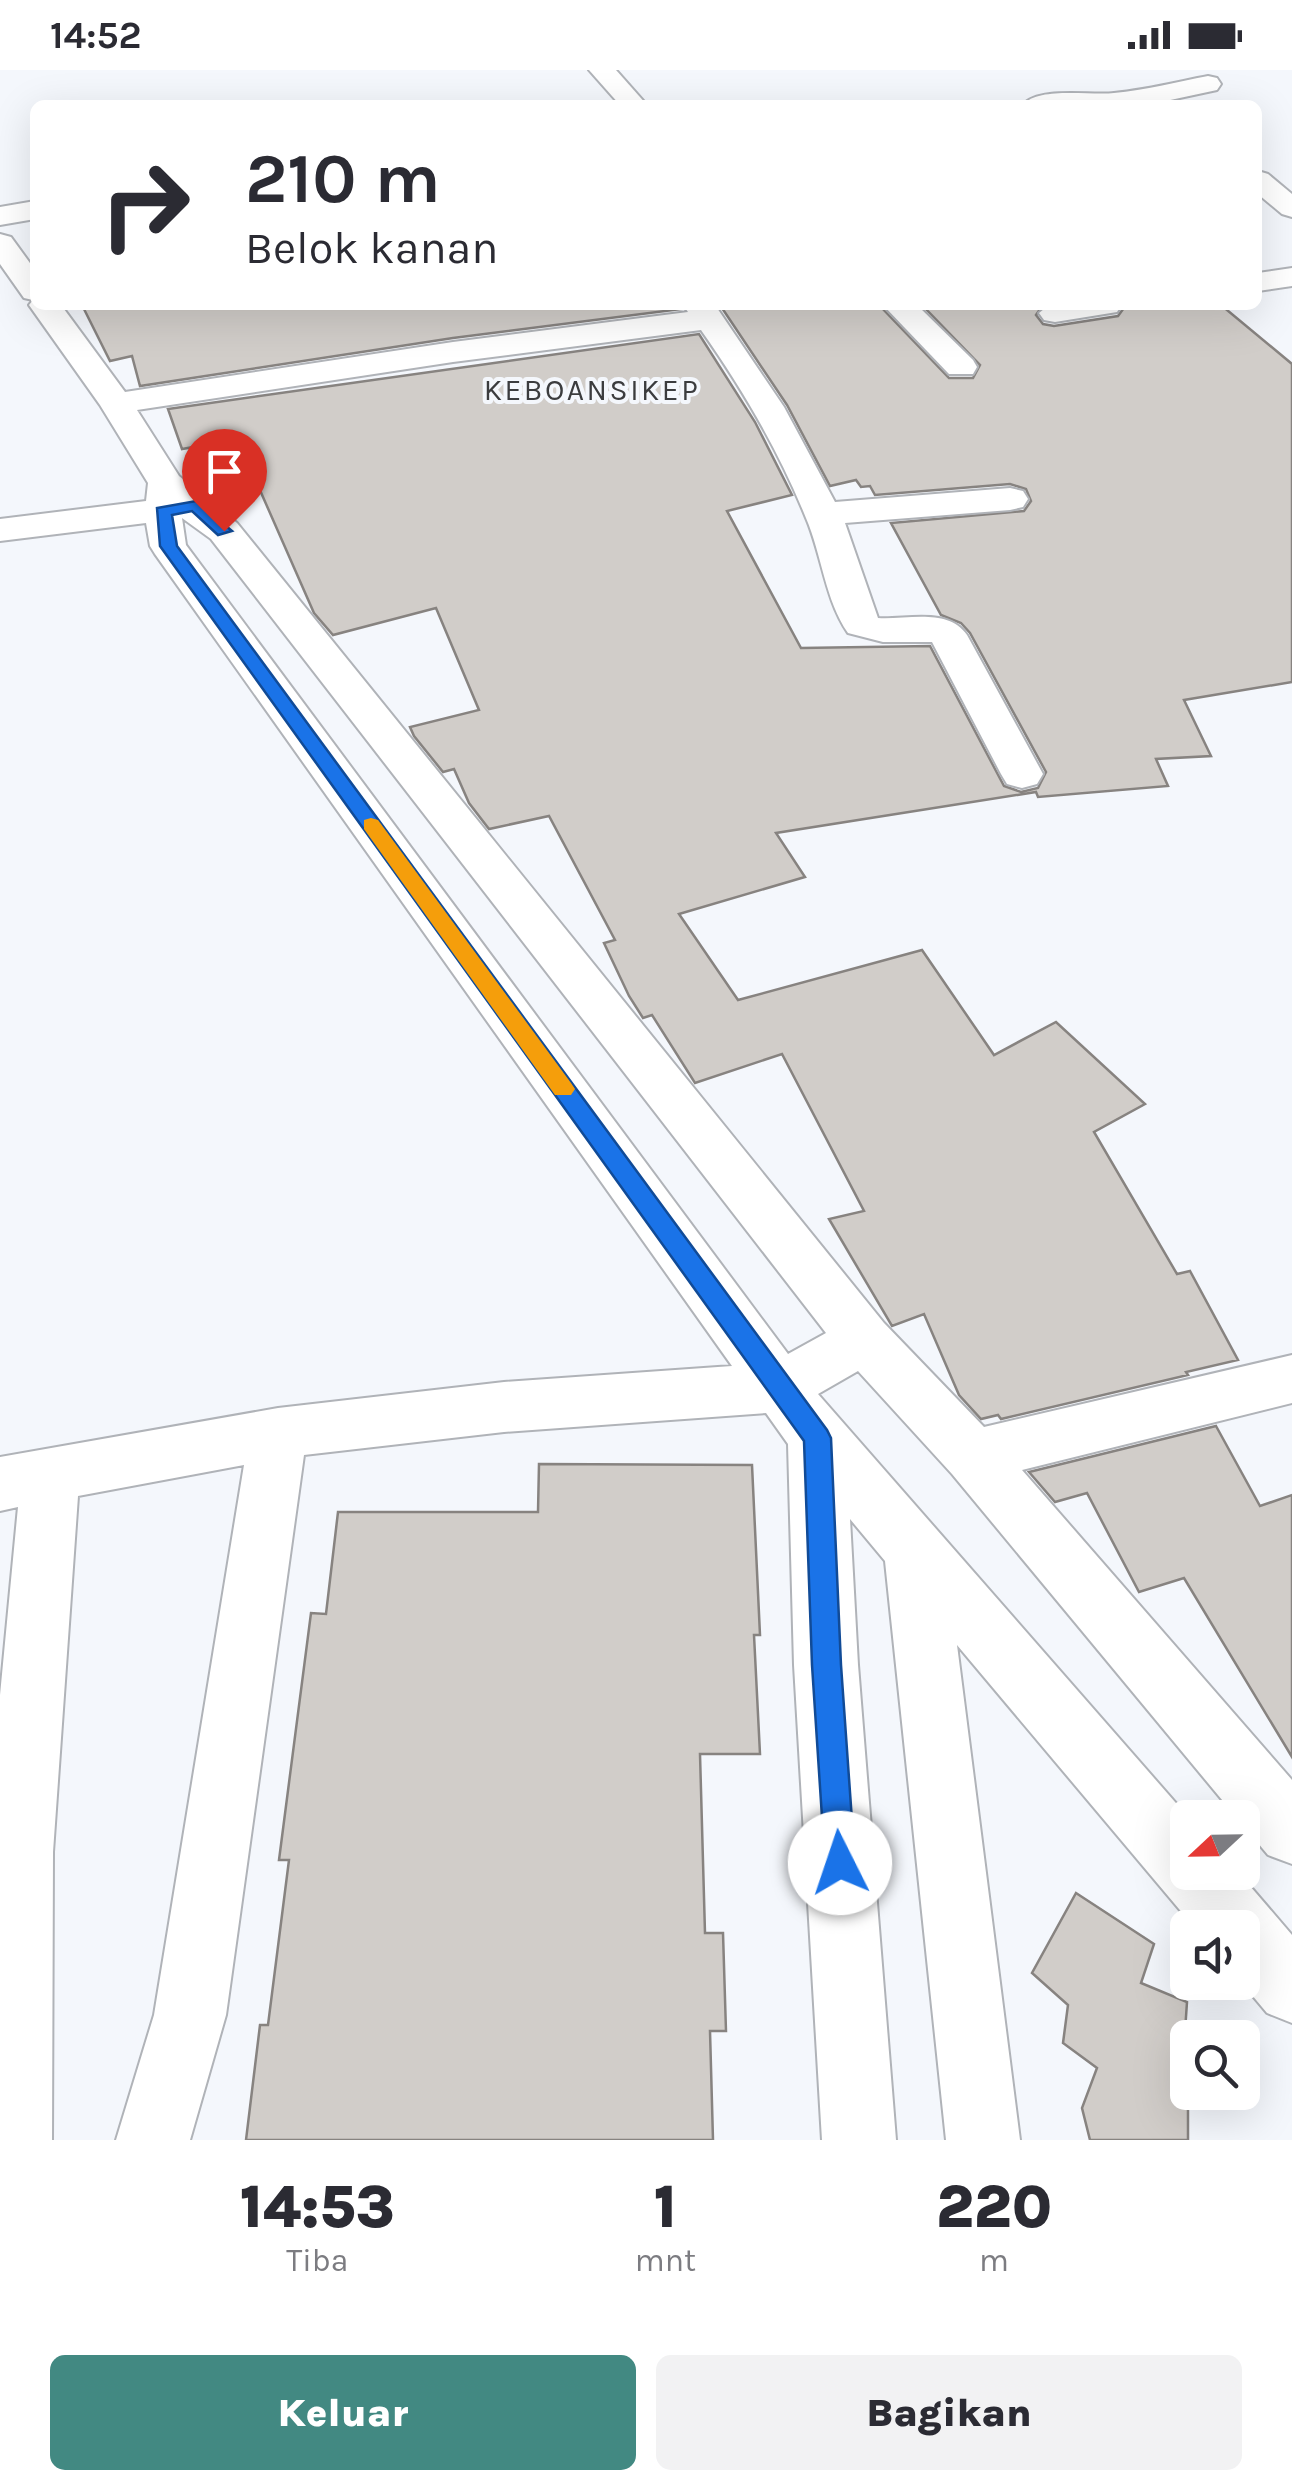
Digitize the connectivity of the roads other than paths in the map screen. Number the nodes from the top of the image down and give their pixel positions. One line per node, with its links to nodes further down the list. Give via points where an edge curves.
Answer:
1 (602, 70): 3 (street)
2 (1208, 84): 4 (street)
3 (629, 100)
4 (1140, 100)
5 (1272, 184): 6 (street)
6 (1292, 208)
7 (30, 211): 8 (street)
8 (0, 216)
9 (0, 243): 12 (street)
10 (1292, 277): 11 (street)
11 (1262, 281)
12 (30, 285)
13 (49, 310): 19 (street)
14 (904, 310): 18 (street)
15 (1074, 310): 17 (street)
16 (704, 312): 19 (street); 22 (street)
17 (1055, 313)
18 (961, 367)
19 (116, 403): 21 (street)
20 (1010, 499): 22 (street)
21 (175, 500): 23 (street); 25 (street, via 224,531); 27 (street, via 168,546)
22 (823, 514): 24 (street, via 862,625 948,635)
23 (0, 530)
24 (1022, 774)
25 (864, 1340): 27 (street); 30 (street)
26 (1292, 1380): 30 (street)
27 (780, 1387): 28 (street, via 504,1406); 29 (street)
28 (278, 1434): 31 (street); 40 (street, via 190,2015)
29 (818, 1438): 32 (street); 41 (street, via 826,1665)
30 (973, 1456): 33 (street)
31 (25, 1480): 39 (street)
32 (914, 1548): 34 (street); 42 (street)
33 (1292, 1831)
34 (1170, 1845)
35 (1207, 1890): 36 (street)
36 (1225, 1910)
37 (1260, 1951): 38 (street)
38 (1292, 1988)
39 (15, 2140)
40 (153, 2140)
41 (859, 2140)
42 (984, 2140)

